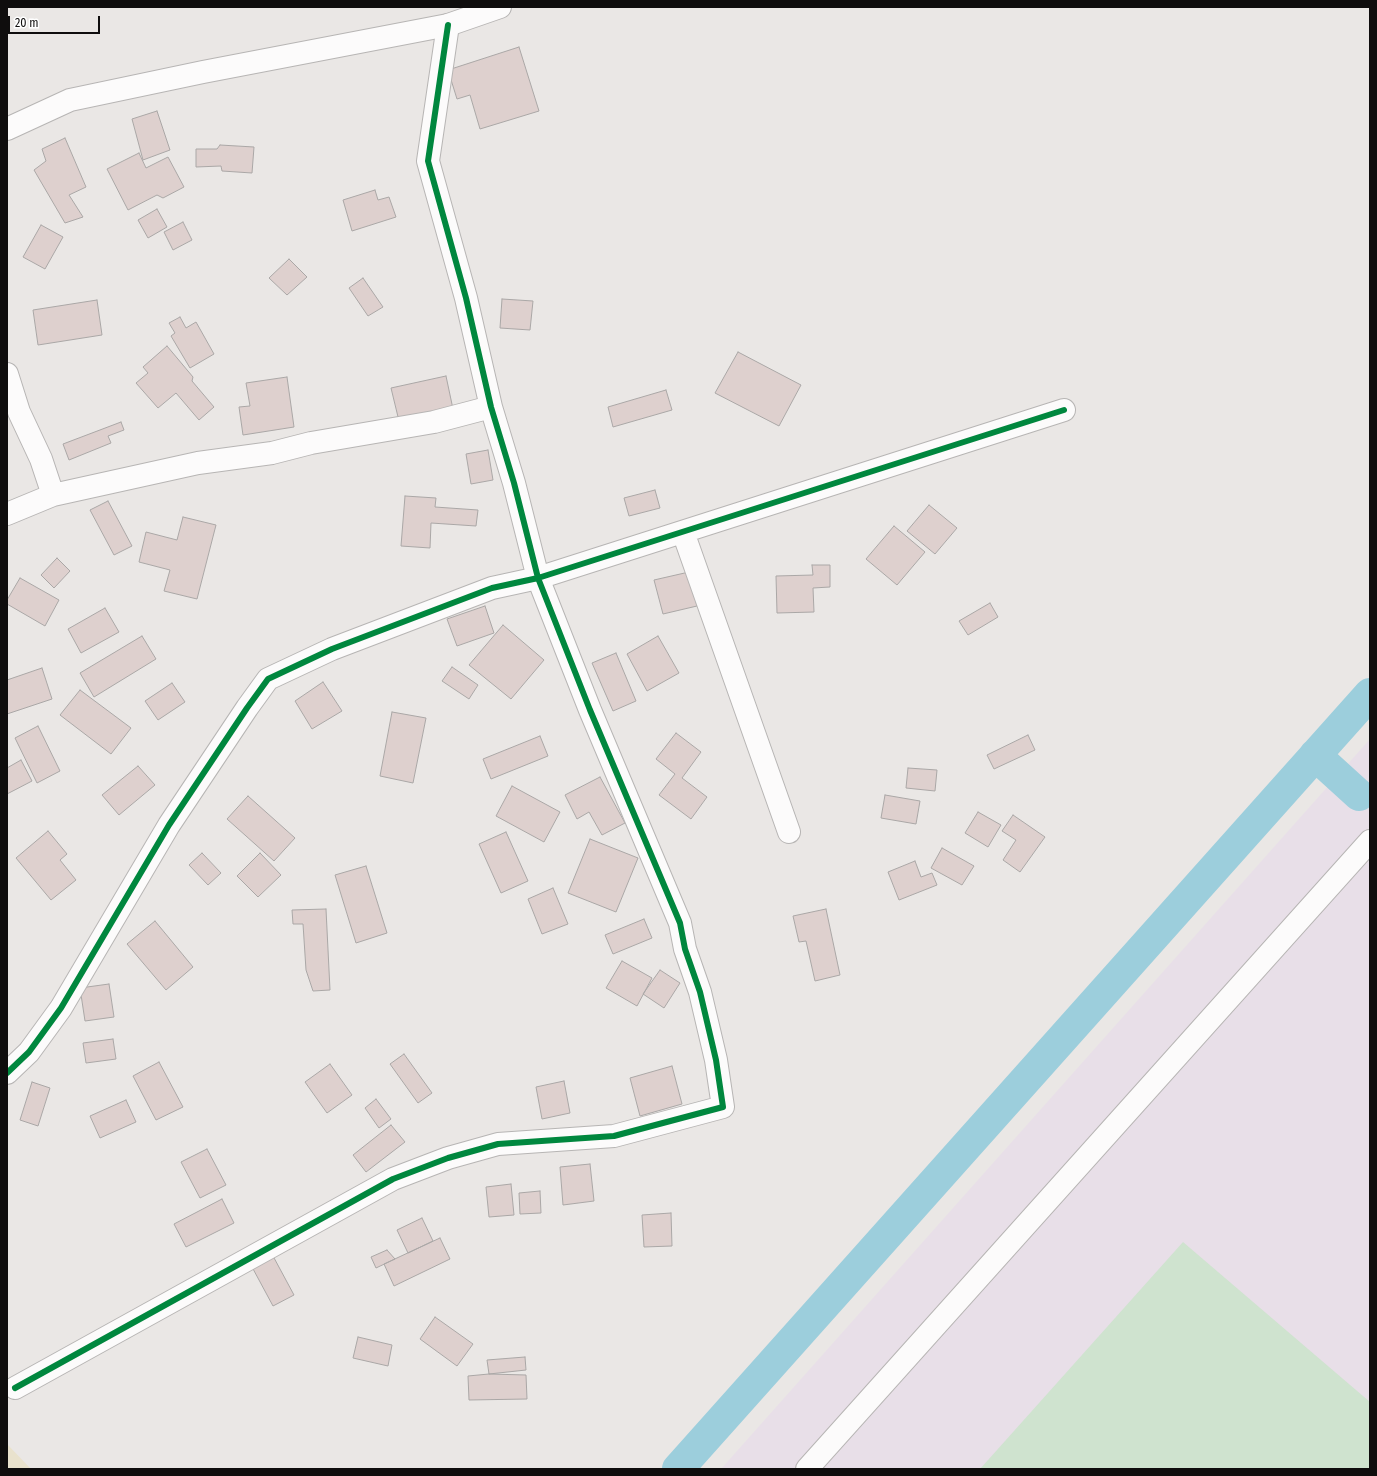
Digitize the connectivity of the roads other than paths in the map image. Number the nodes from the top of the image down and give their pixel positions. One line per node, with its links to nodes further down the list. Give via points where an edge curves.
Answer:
1 (500, 7): 2 (street)
2 (448, 25): 3 (street, via 70,100); 5 (street, via 428,160 466,298)
3 (7, 129)
4 (7, 374): 7 (street, via 19,412 41,459)
5 (491, 407): 7 (street, via 434,422 311,443 272,453 198,463); 10 (street, via 514,483)
6 (1064, 410): 9 (street)
7 (53, 495): 8 (street)
8 (7, 514)
9 (683, 532): 10 (street); 11 (street)
10 (538, 578): 13 (street, via 492,588 382,628 268,679 169,825 61,1008 28,1052); 14 (street, via 590,710 680,923 716,1060 723,1107 614,1136 498,1144 448,1158 393,1179)
11 (790, 832)
12 (1370, 841): 15 (street)
13 (7, 1073)
14 (15, 1388)
15 (807, 1469)

